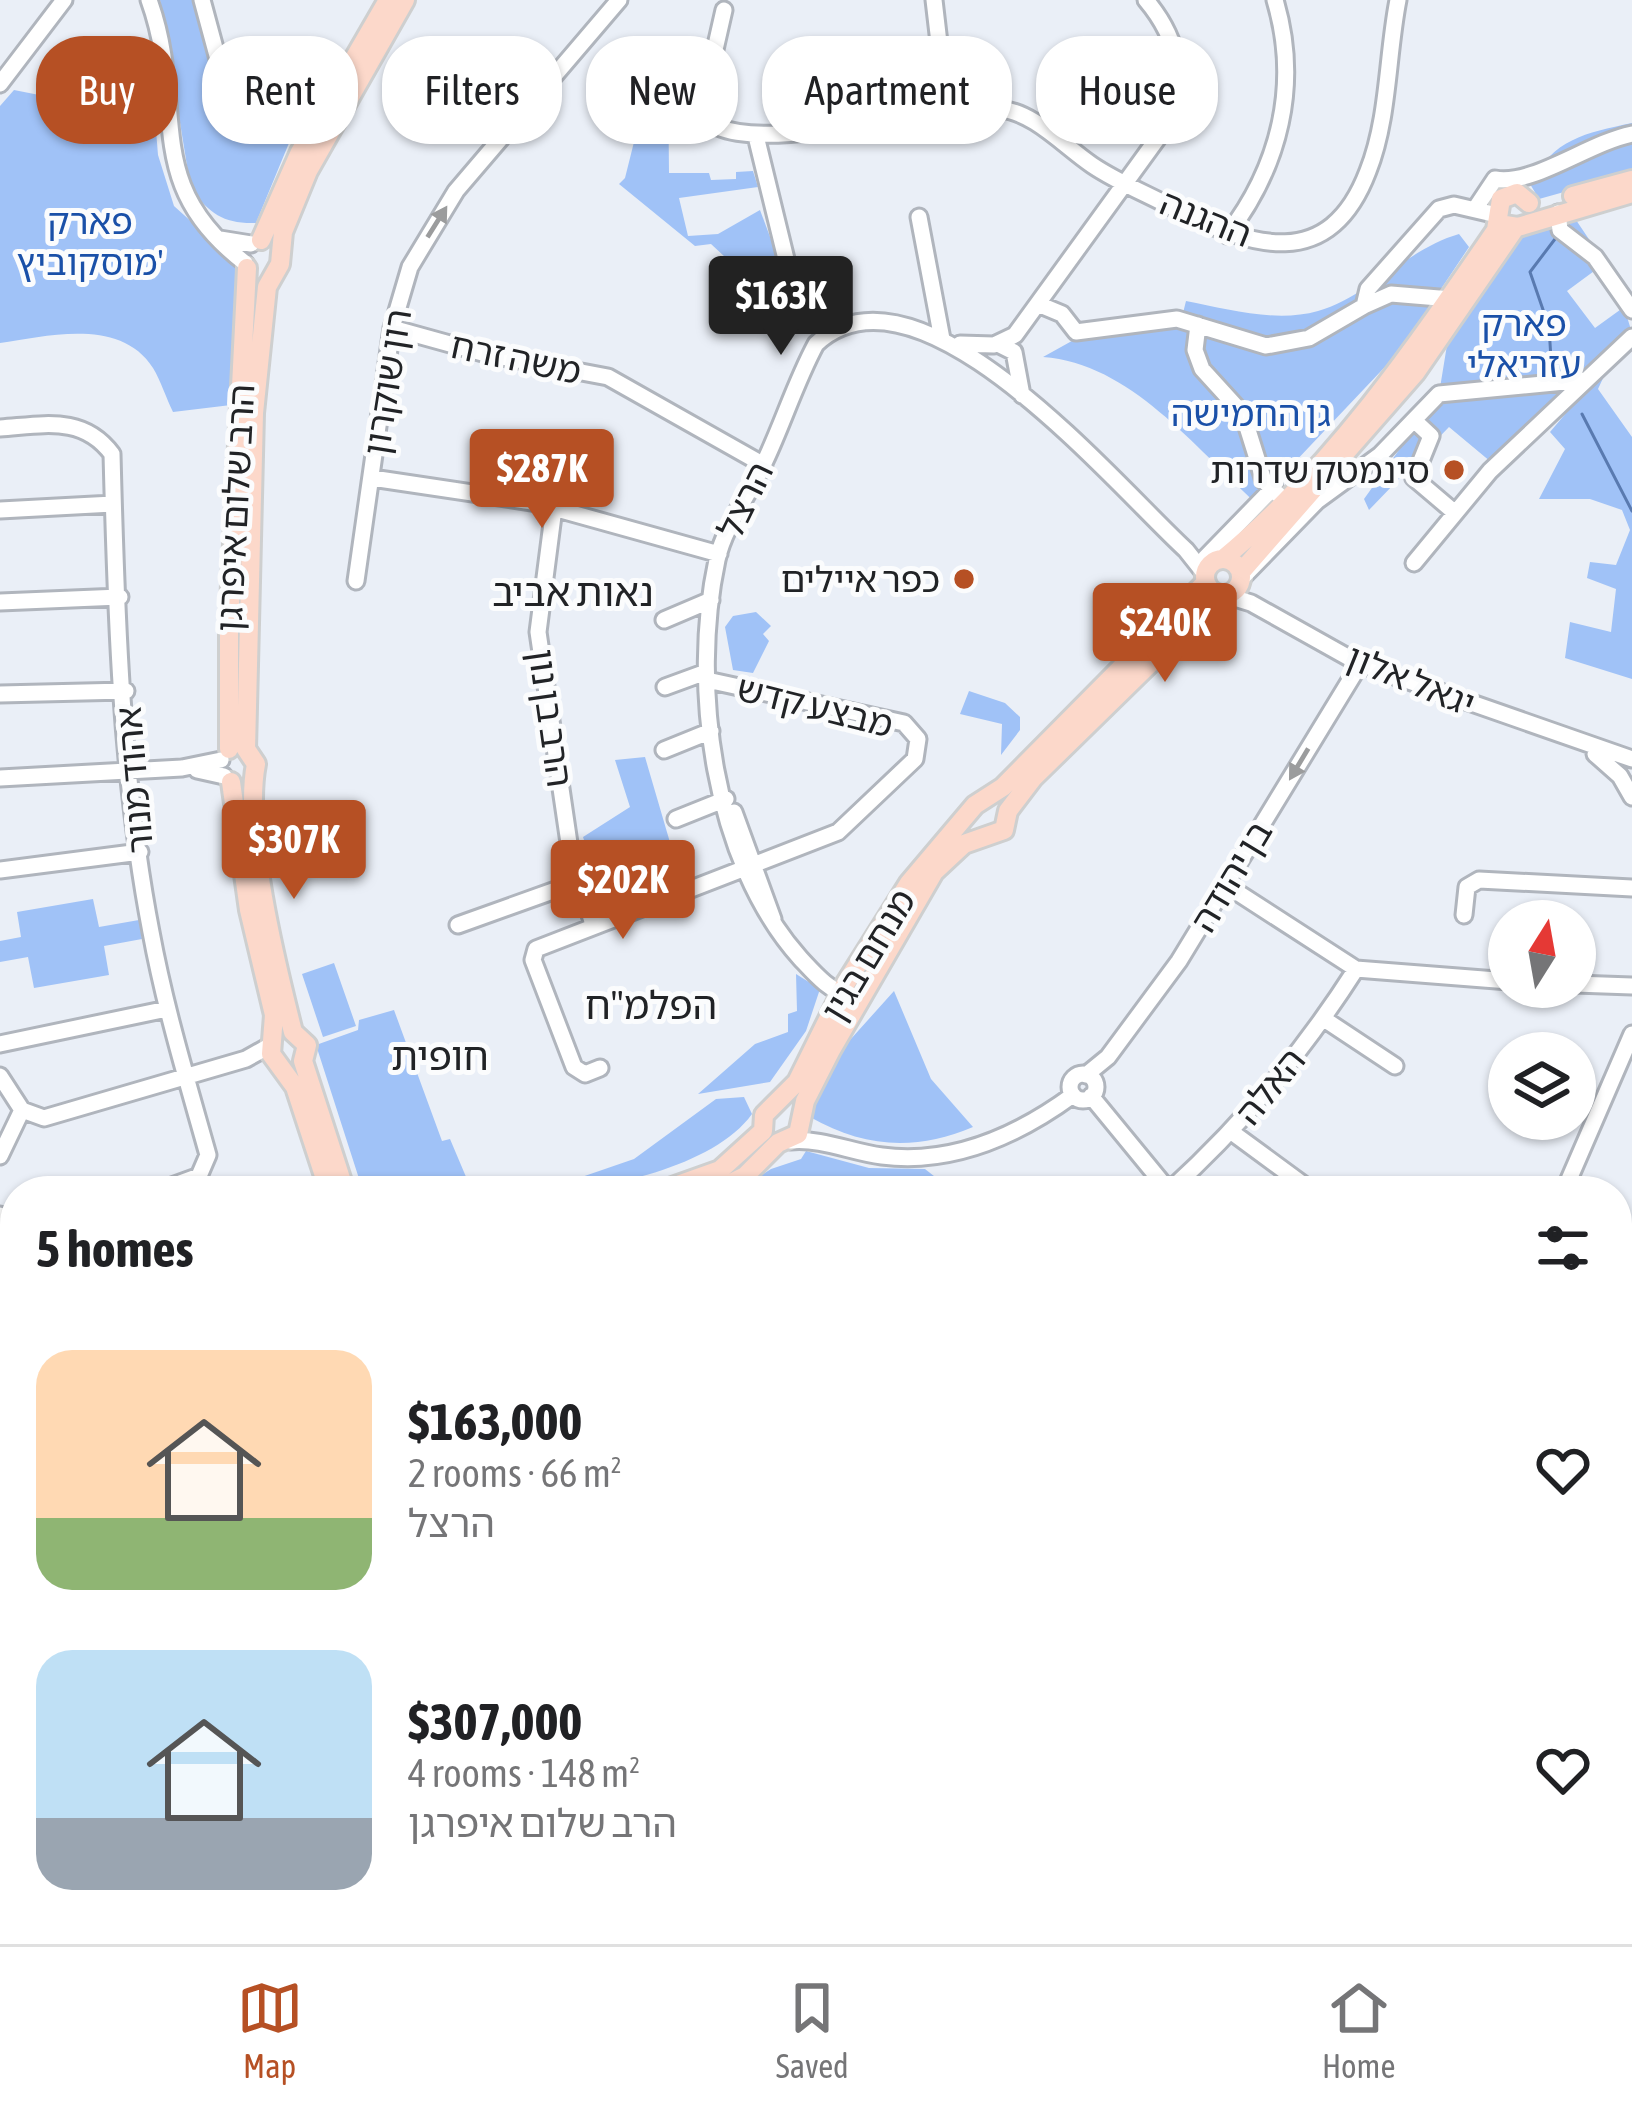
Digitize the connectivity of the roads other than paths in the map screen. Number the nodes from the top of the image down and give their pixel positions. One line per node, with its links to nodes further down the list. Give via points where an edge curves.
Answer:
1 (64, 0): 14 (street)
2 (149, 0): 27 (street, via 177,179 207,232)
3 (202, 0): 12 (street)
4 (388, 0): 27 (main road, הרב שלום איפרגן, via 300,152)
5 (405, 0): 27 (main road, הרב שלום איפרגן)
6 (619, 0): 34 (street, רון שוקרון, one-way to 6, via 410,267 456,191)
7 (934, 0): 13 (street)
8 (1146, 0): 20 (street, via 1167,27 1179,87 1165,128)
9 (1275, 0): 26 (street, via 1285,106 1266,175)
10 (1397, 7): 26 (street, ההגנה, via 1370,169 1348,214 1292,245)
11 (724, 10): 18 (street, ההגנה, via 706,89 718,128)
12 (212, 36)
13 (938, 36)
14 (0, 84)
15 (1012, 112): 20 (street, ההגנה)
16 (1632, 134): 22 (street, via 1599,140 1520,183 1495,179)
17 (762, 135): 18 (street, ההגנה)
18 (756, 136): 35 (street, via 786,259)
19 (1632, 180): 25 (main road)
20 (1124, 183): 26 (street, ההגנה); 29 (street)
21 (1632, 193): 23 (main road)
22 (1475, 209): 25 (street); 30 (street, via 1446,206 1432,214)
23 (1558, 212): 25 (main road); 31 (street, via 1559,230 1595,257)
24 (919, 217): 37 (street)
25 (1513, 217): 28 (main road); 54 (main road, via 1416,372)
26 (1227, 235)
27 (257, 253): 69 (main road, הרב שלום איפרגן, via 229,623); 69 (main road, הרב שלום איפרגן, via 280,264 270,275 254,413)
28 (1451, 299): 30 (street, via 1391,294); 47 (main road, via 1384,389)
29 (1038, 304): 32 (street); 33 (street, via 1062,314 1076,332 1167,319)
30 (1364, 306): 33 (street, via 1309,338 1266,346)
31 (1632, 310)
32 (1028, 320): 38 (street); 39 (street)
33 (1198, 325): 47 (street, via 1202,369 1243,414 1264,481)
34 (392, 328): 45 (street, משה זרח, via 608,377); 46 (street, רון שוקרון)
35 (829, 332): 37 (street, via 862,318); 45 (street, הרצל, via 807,361)
36 (1632, 338): 41 (street)
37 (942, 339): 38 (street); 40 (street)
38 (996, 345): 39 (street, via 1011,348); 40 (street, via 987,352)
39 (1016, 362): 40 (street, via 1009,373); 42 (street)
40 (991, 370): 42 (street)
41 (1585, 380): 43 (street, via 1439,394); 51 (street)
42 (1023, 397): 54 (street)
43 (1415, 422): 51 (street, via 1431,436 1414,478); 54 (street)
44 (0, 428): 48 (street, אהוד מנור, via 82,426 98,436 112,454)
45 (764, 464): 52 (street, הרצל)
46 (372, 478): 49 (street); 55 (street, רון שוקרון)
47 (1279, 494): 54 (main road)
48 (113, 504): 50 (street); 56 (street, אהוד מנור)
49 (554, 508): 52 (street); 82 (street, הרב בן נון, via 538,632)
50 (0, 510)
51 (1454, 512): 53 (street)
52 (719, 554): 57 (street, הרצל)
53 (1414, 563)
54 (1222, 576): 60 (street, יגאל אלון, via 1251,603); 73 (main road); 75 (main road)
55 (356, 580)
56 (120, 597): 58 (street); 63 (street, אהוד מנור)
57 (711, 600): 59 (street); 61 (street, הרצל)
58 (0, 602)
59 (664, 620)
60 (1360, 664): 66 (street, יגאל אלון); 83 (street, בן יהודה, one-way to 83)
61 (706, 676): 62 (street); 65 (street, הרצל); 81 (street, מבצע קדש, via 904,723 918,739 915,759 838,832)
62 (665, 687)
63 (126, 691): 64 (street); 70 (street, אהוד מנור)
64 (0, 694)
65 (711, 731): 67 (street); 74 (street, הרצל)
66 (1577, 742): 68 (street, יגאל אלון); 72 (street, יגאל אלון)
67 (664, 750)
68 (1632, 759): 72 (street)
69 (233, 766): 70 (street); 97 (main road, הרב שלום איפרגן, via 249,910)
70 (129, 770): 71 (street); 79 (street, אהוד מנור)
71 (0, 778)
72 (1627, 786)
73 (987, 798): 75 (main road); 76 (main road)
74 (726, 799): 77 (street); 81 (street, הרצל)
75 (1008, 811): 78 (main road, via 1004,830)
76 (970, 816): 78 (main road); 92 (main road, מנחם בגין, via 910,883)
77 (676, 819)
78 (986, 836): 92 (main road, מנחם בגין, via 934,872)
79 (140, 852): 80 (street); 93 (street, אהוד מנור)
80 (0, 869)
81 (748, 869): 87 (street); 92 (street, הרצל, via 775,931 807,966)
82 (578, 882): 86 (street); 87 (street, הרב בן נון)
83 (1226, 885): 88 (street); 100 (street, בן יהודה, via 1108,1057)
84 (1632, 889): 85 (street, via 1479,880 1467,887)
85 (1464, 915)
86 (458, 925)
87 (593, 925): 99 (street, via 532,954 574,1067 585,1074)
88 (1356, 969): 89 (street); 94 (street, האלה)
89 (1488, 980)
90 (1596, 985): 91 (street)
91 (1632, 986)
92 (849, 992): 105 (main road, מנחם בגין); 107 (main road, מנחם בגין)
93 (167, 1009): 96 (street); 102 (street, אהוד מנור)
94 (1324, 1019): 98 (street); 108 (street, האלה)
95 (1632, 1034): 120 (street)
96 (0, 1044)
97 (284, 1051): 102 (street); 113 (main road, הרב שלום איפרגן); 114 (main road, הרב שלום איפרגן)
98 (1395, 1066)
99 (600, 1068)
100 (1086, 1075): 103 (street, בן יהודה, via 1072,1080); 104 (street, via 1095,1084)
101 (0, 1076): 106 (street)
102 (182, 1077): 106 (street, via 64,1115); 112 (street, אהוד מנור, via 208,1155 206,1168)
103 (1073, 1095): 104 (street); 110 (street, via 1009,1134 959,1152 912,1159)
104 (1091, 1096): 117 (street)
105 (780, 1104): 107 (main road); 109 (main road, מנחם בגין, via 764,1115)
106 (22, 1110): 111 (street)
107 (801, 1119): 109 (main road, מנחם בגין); 110 (street)
108 (1233, 1133): 118 (street, האלה); 119 (street)
109 (777, 1138): 110 (street); 115 (main road); 116 (main road)
110 (836, 1144)
111 (0, 1156)
112 (189, 1176)
113 (324, 1176)
114 (339, 1176)
115 (702, 1176)
116 (745, 1176)
117 (1157, 1176)
118 (1186, 1176)
119 (1292, 1176)
120 (1570, 1176)

